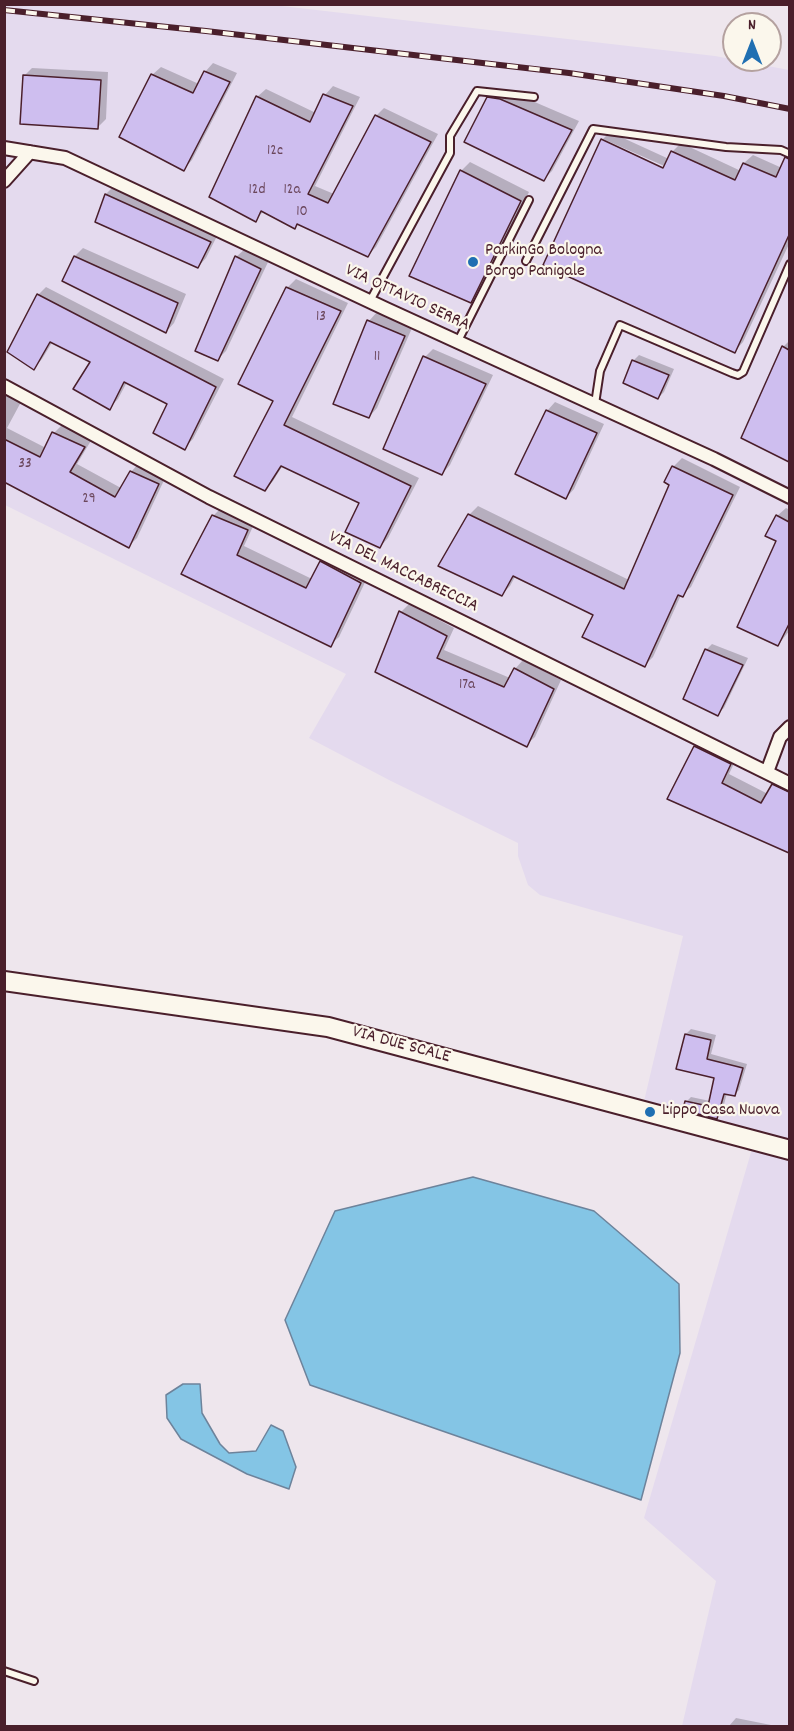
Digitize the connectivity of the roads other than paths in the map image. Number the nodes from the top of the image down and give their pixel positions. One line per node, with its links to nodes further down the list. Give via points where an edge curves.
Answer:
1 (534, 97): 9 (lane, via 477,92 450,136 450,153)
2 (4, 147): 3 (street, VIA OTTAVIO SERRA)
3 (30, 152): 5 (street); 9 (street, VIA OTTAVIO SERRA, via 65,158)
4 (789, 154): 7 (lane, via 593,129)
5 (4, 181)
6 (530, 200): 10 (lane)
7 (526, 261)
8 (789, 264): 12 (lane, via 743,372 732,374 620,325 600,371)
9 (370, 302): 10 (street, VIA OTTAVIO SERRA)
10 (457, 342): 12 (street, VIA OTTAVIO SERRA)
11 (4, 386): 15 (street, VIA DEL MACCABRECCIA, via 209,497)
12 (595, 405): 13 (street, VIA OTTAVIO SERRA)
13 (789, 498)
14 (789, 727): 15 (street, via 780,737)
15 (767, 772): 16 (street, VIA DEL MACCABRECCIA)
16 (789, 784)
17 (4, 981): 18 (street, VIA DUE SCALE, via 328,1027)
18 (789, 1150)
19 (4, 1671): 20 (lane)
20 (34, 1681)

